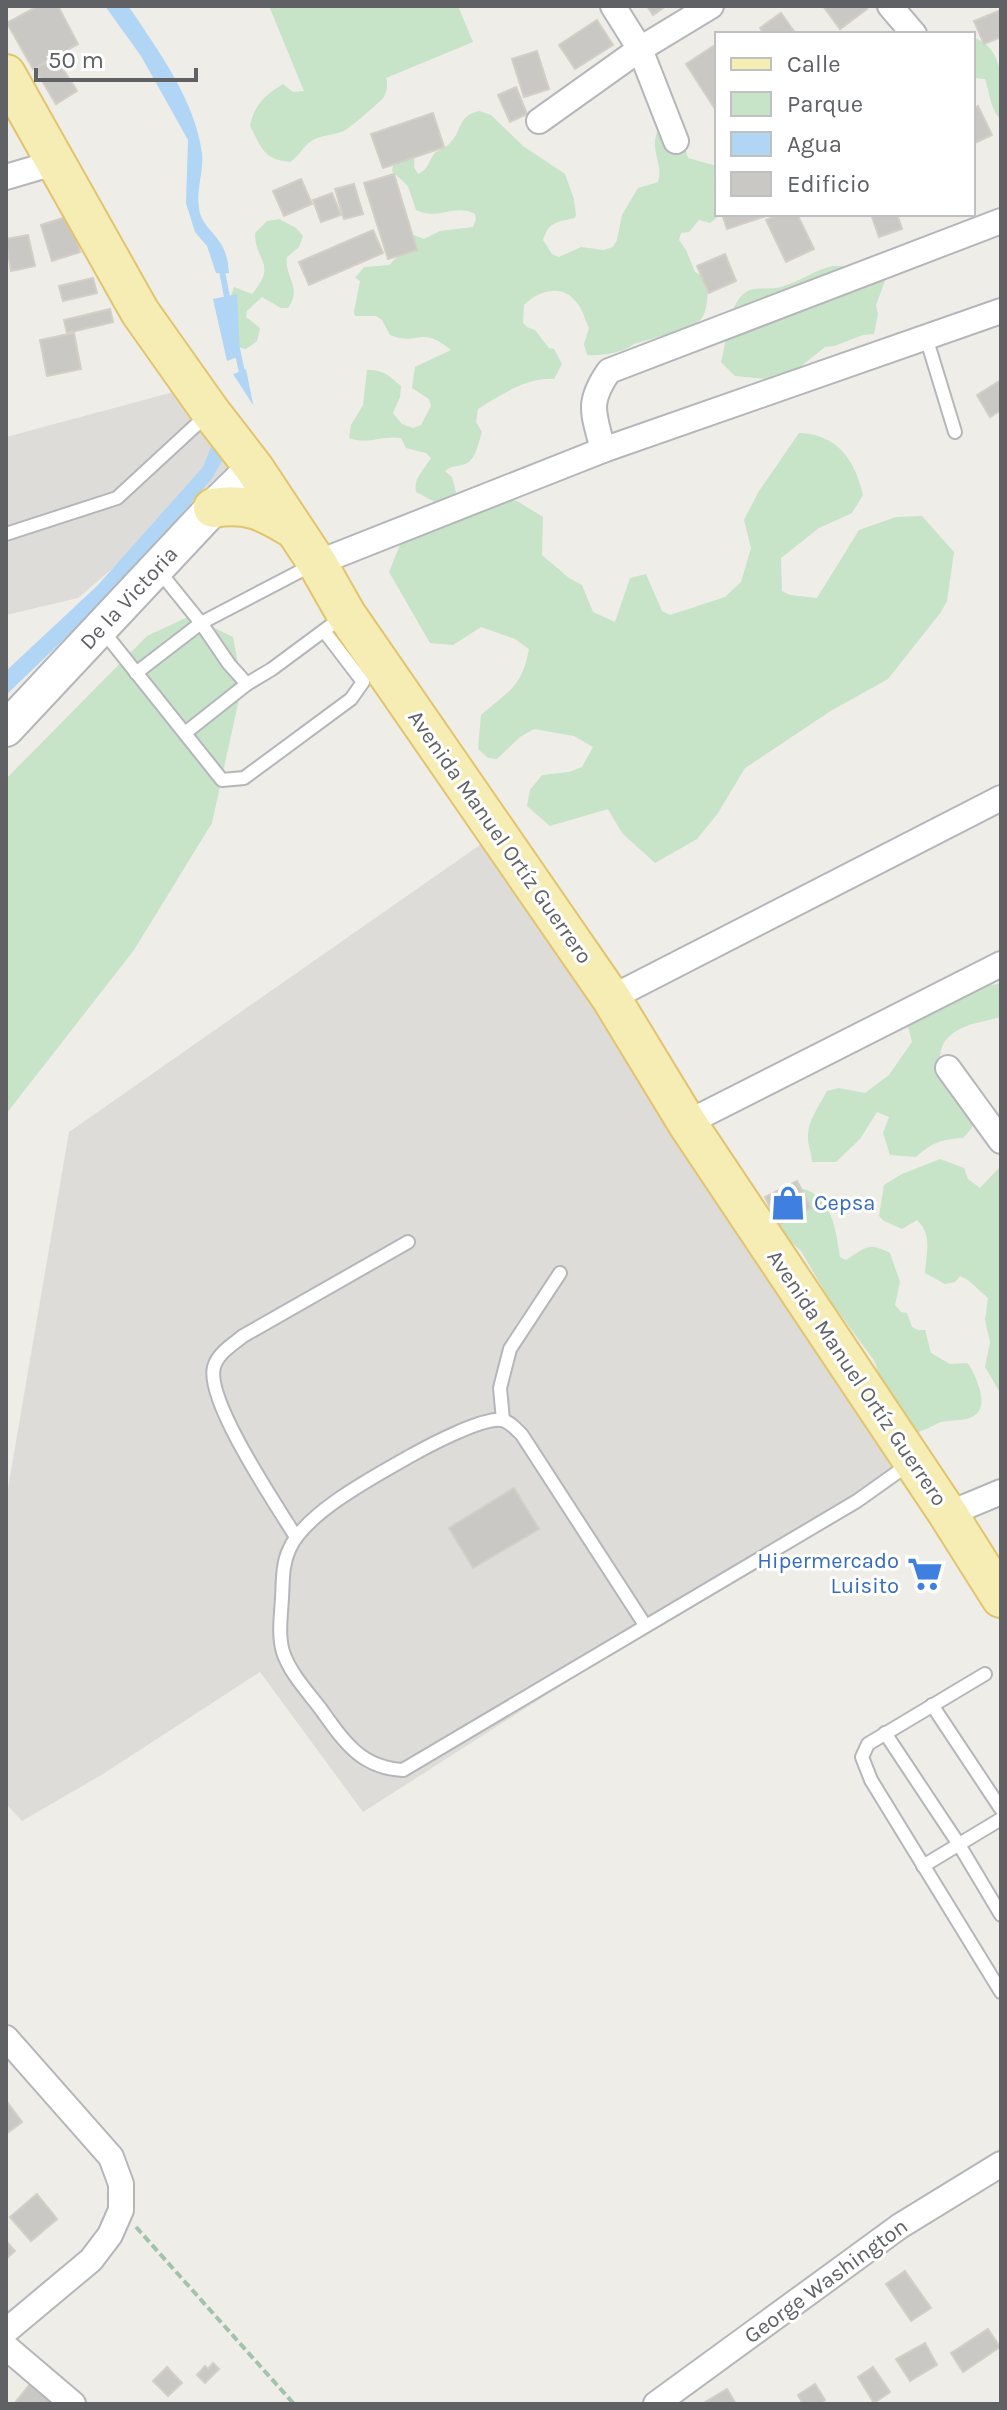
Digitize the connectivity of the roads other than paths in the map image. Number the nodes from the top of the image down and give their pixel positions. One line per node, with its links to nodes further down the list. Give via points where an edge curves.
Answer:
1 (613, 6): 5 (street)
2 (711, 6): 5 (street)
3 (890, 6): 4 (street)
4 (912, 32)
5 (640, 49): 7 (street); 8 (street)
6 (6, 74): 9 (main road, Avenida Manuel Ortíz Guerrero)
7 (539, 121)
8 (676, 141)
9 (57, 162): 10 (street); 14 (main road, Avenida Manuel Ortíz Guerrero, via 140,312)
10 (6, 177)
11 (1001, 221): 16 (street, via 609,371 592,403)
12 (1001, 311): 13 (street)
13 (926, 337): 15 (lane); 16 (street)
14 (210, 411): 17 (main road, Avenida Manuel Ortíz Guerrero); 20 (lane, via 117,498)
15 (955, 432)
16 (603, 450): 21 (street)
17 (254, 468): 18 (main road, De la Victoria); 19 (main road, Avenida Manuel Ortíz Guerrero)
18 (213, 508): 19 (main road, via 233,504 254,509); 22 (main road, De la Victoria)
19 (292, 528): 21 (main road, Avenida Manuel Ortíz Guerrero)
20 (6, 534)
21 (317, 563): 23 (main road, Avenida Manuel Ortíz Guerrero); 24 (lane)
22 (157, 568): 24 (lane); 25 (main road, De la Victoria)
23 (335, 622): 27 (lane); 29 (lane, via 363,682 351,699 292,743 244,778 222,780); 32 (main road, Avenida Manuel Ortíz Guerrero)
24 (201, 623): 26 (lane); 27 (lane)
25 (101, 628): 26 (lane); 28 (main road, De la Victoria)
26 (136, 673): 29 (lane)
27 (247, 684): 29 (lane)
28 (6, 729)
29 (185, 733)
30 (1001, 798): 32 (street)
31 (1001, 964): 34 (street)
32 (611, 998): 34 (main road, Avenida Manuel Ortíz Guerrero)
33 (948, 1068): 35 (street)
34 (687, 1123): 39 (main road, Avenida Manuel Ortíz Guerrero)
35 (1001, 1141)
36 (408, 1242): 42 (lane, via 243,1336 214,1367 213,1380 238,1442)
37 (560, 1273): 38 (lane, via 510,1349 500,1388)
38 (503, 1420): 42 (lane, via 434,1443 336,1502); 44 (lane, via 522,1435)
39 (911, 1462): 41 (main road, Avenida Manuel Ortíz Guerrero); 44 (lane, via 857,1501)
40 (1001, 1492): 41 (street)
41 (948, 1514): 43 (main road, Avenida Manuel Ortíz Guerrero)
42 (296, 1537): 44 (lane, via 284,1566 283,1652 341,1737 361,1758 391,1770 403,1770)
43 (1001, 1598)
44 (645, 1625)
45 (985, 1674): 46 (lane)
46 (932, 1705): 47 (lane); 48 (lane)
47 (885, 1733): 50 (lane); 51 (lane, via 868,1744 862,1757)
48 (1001, 1809)
49 (1001, 1819): 50 (lane)
50 (958, 1843): 51 (lane); 52 (lane)
51 (923, 1866): 53 (lane)
52 (1001, 1915)
53 (996, 1969): 54 (lane)
54 (1001, 1992)
55 (6, 2038): 57 (street, via 111,2157 121,2184 121,2210 91,2260)
56 (1001, 2164): 60 (street, George Washington, via 900,2226)
57 (6, 2331)
58 (6, 2347): 59 (street)
59 (73, 2404)
60 (656, 2404)

